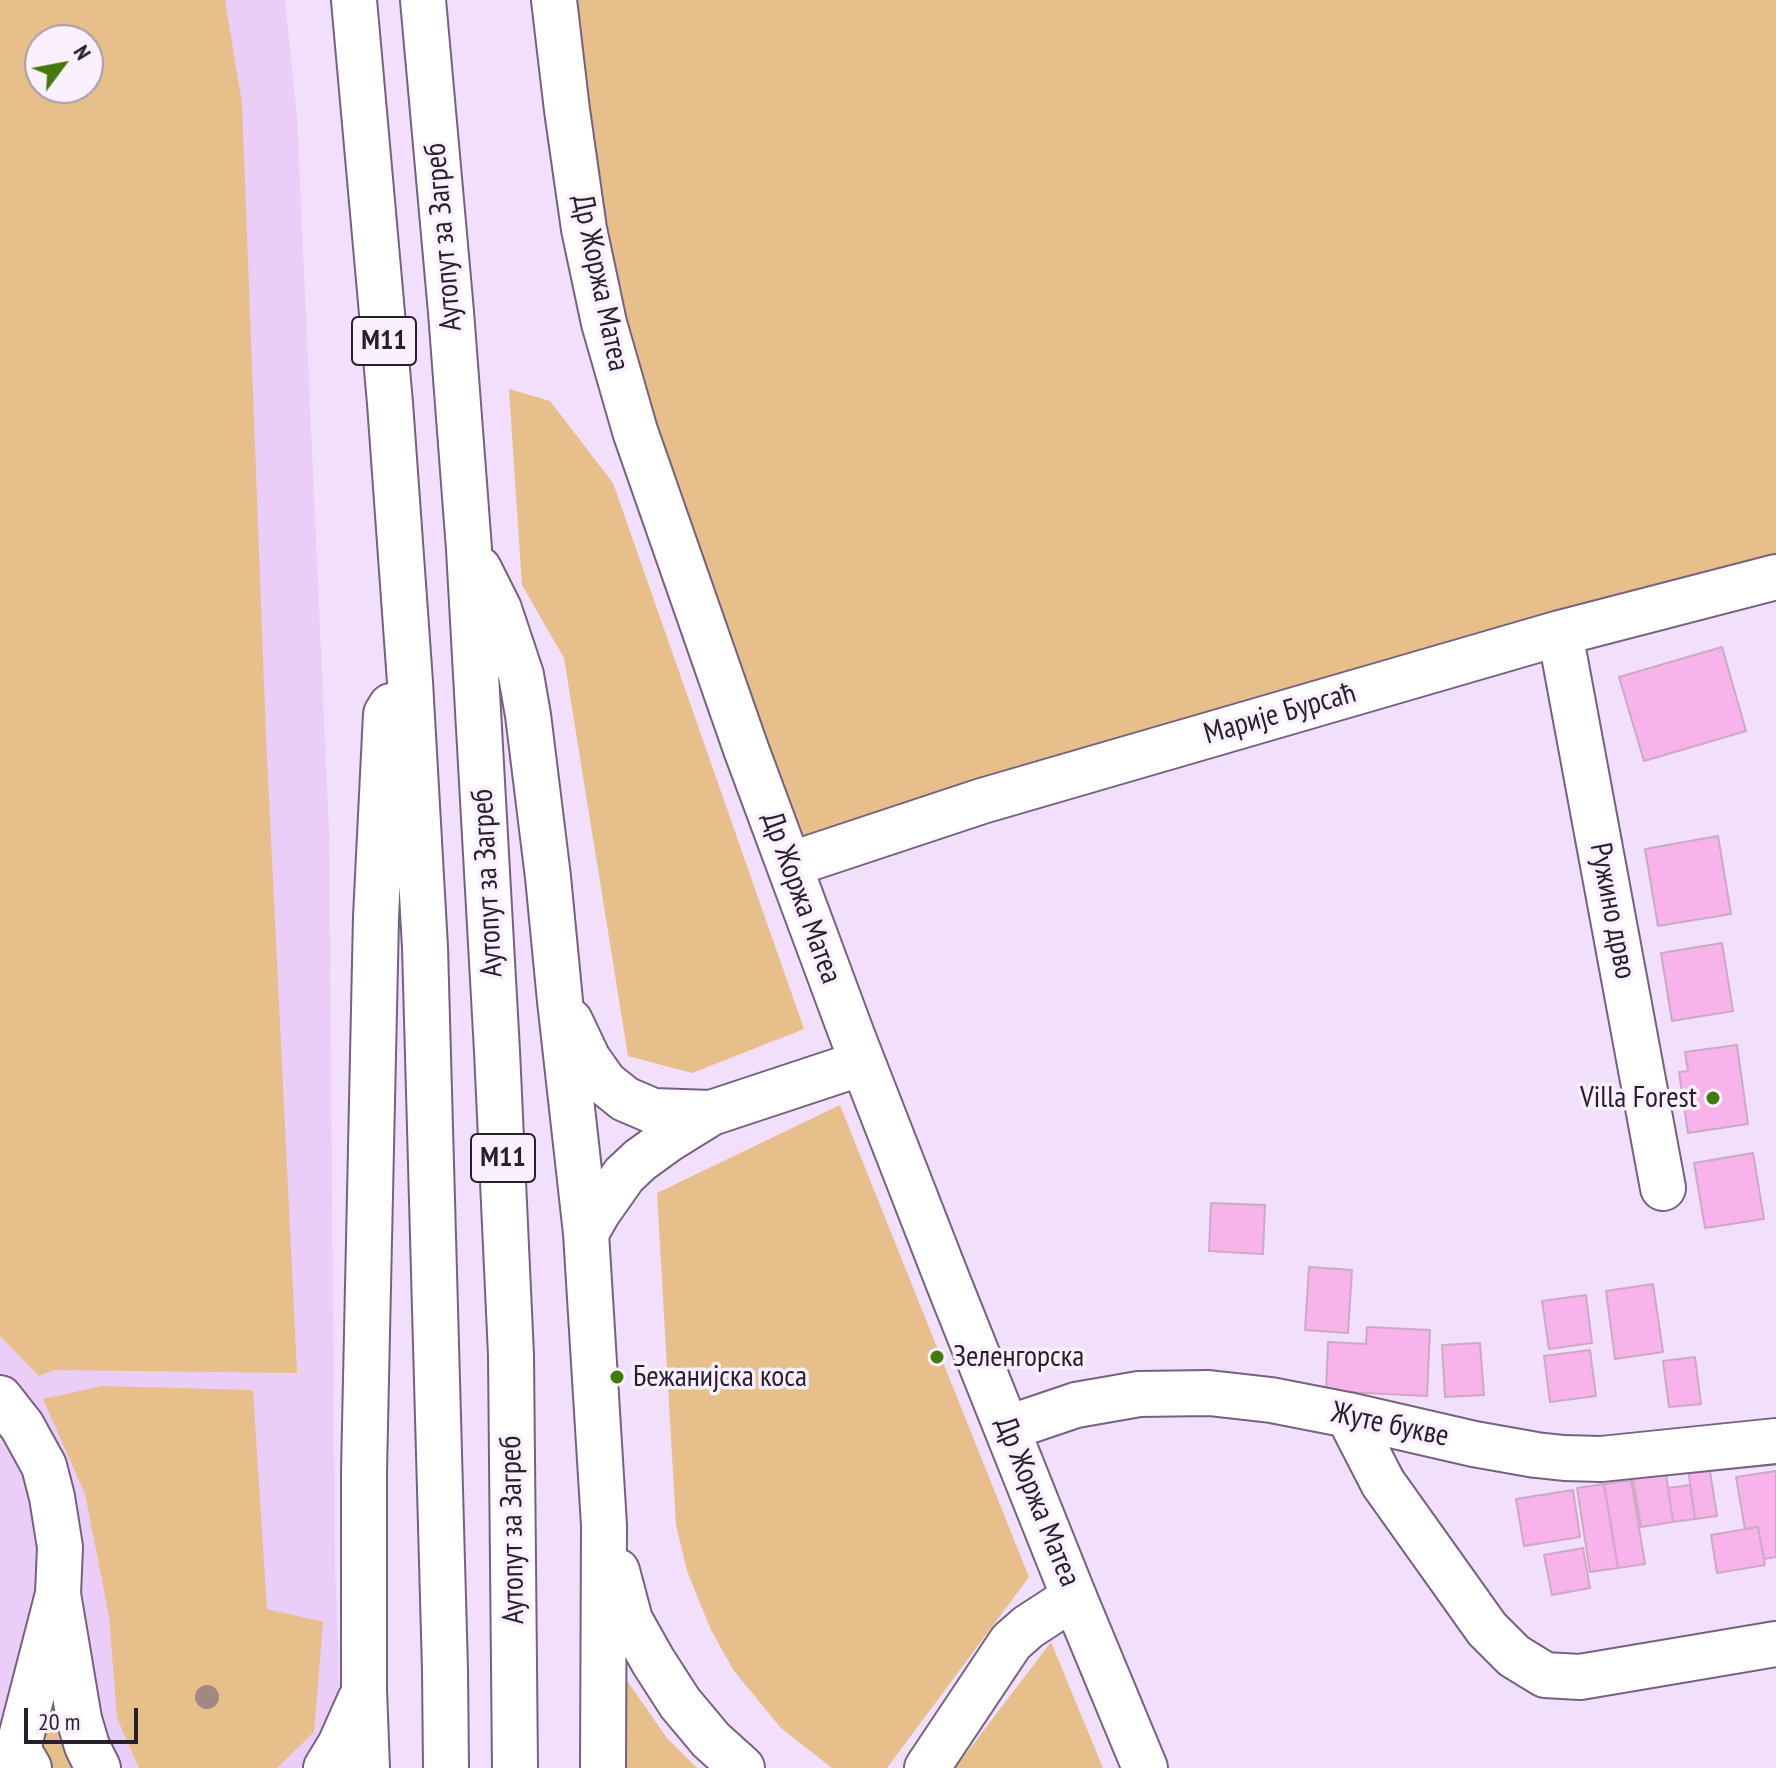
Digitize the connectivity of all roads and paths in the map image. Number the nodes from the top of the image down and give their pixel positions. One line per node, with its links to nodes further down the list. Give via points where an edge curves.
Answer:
1 (354, 0): 7 (main road, M11)
2 (423, 0): 4 (main road, Аутопут за Загреб / M11)
3 (554, 0): 8 (main road, Др Жоржа Матеа, via 584,229 604,323 645,460)
4 (469, 549): 9 (main road, via 499,609 521,675); 28 (main road, Аутопут за Загреб / M11, via 511,1355)
5 (1776, 577): 6 (main road, Марије Бурсаћ)
6 (1560, 633): 8 (main road, Марије Бурсаћ, via 982,801); 12 (main road, Ружино дрво)
7 (410, 682): 22 (main road, via 386,714 376,917); 27 (main road, M11, via 425,947)
8 (789, 865): 10 (main road, Др Жоржа Матеа)
9 (560, 1001): 11 (main road, via 588,1059 625,1099 653,1111); 13 (main road)
10 (862, 1063): 11 (main road); 16 (main road, Др Жоржа Матеа)
11 (711, 1113): 13 (main road, via 640,1160 615,1186)
12 (1663, 1188)
13 (586, 1233): 18 (main road)
14 (0, 1398): 19 (main road, via 30,1439 49,1480 60,1547)
15 (1348, 1415): 16 (main road, Жуте букве, via 1271,1400 1169,1392 1076,1405); 17 (main road, Жуте букве, via 1564,1458); 21 (main road, via 1383,1483 1487,1629 1514,1656 1545,1675 1580,1677)
16 (1008, 1428): 20 (main road, Др Жоржа Матеа)
17 (1776, 1441)
18 (604, 1525): 29 (main road); 30 (main road, via 630,1620 653,1661 700,1728)
19 (58, 1594): 23 (main road); 24 (main road, via 79,1719)
20 (1074, 1597): 31 (main road, via 1011,1642); 32 (main road, Др Жоржа Матеа)
21 (1776, 1644)
22 (364, 1690): 25 (main road); 26 (main road)
23 (20, 1762)
24 (98, 1768)
25 (326, 1768)
26 (367, 1768)
27 (446, 1768)
28 (515, 1768)
29 (603, 1768)
30 (742, 1768)
31 (927, 1768)
32 (1145, 1768)

